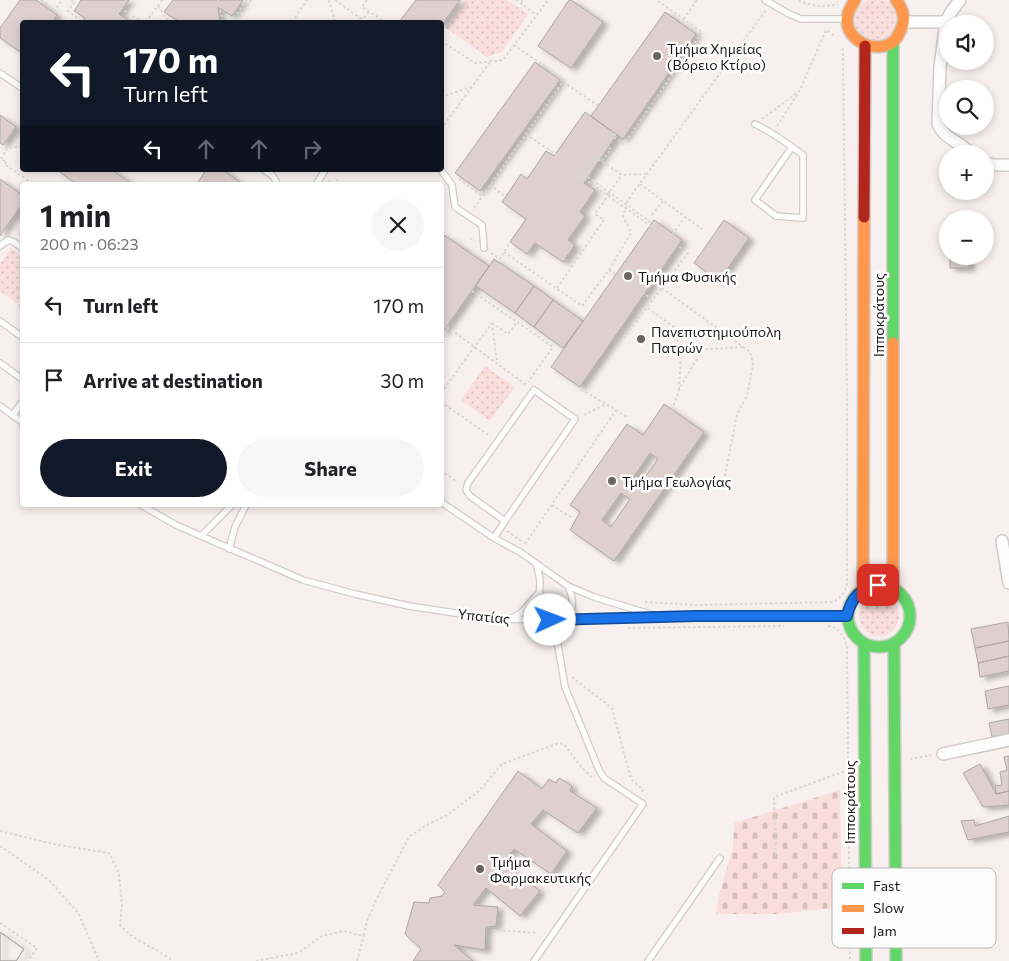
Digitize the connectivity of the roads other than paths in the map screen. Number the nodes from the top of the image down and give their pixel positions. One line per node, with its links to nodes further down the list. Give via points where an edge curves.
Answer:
1 (855, 0): 6 (street)
2 (896, 0): 7 (street)
3 (960, 0): 5 (street)
4 (768, 2): 6 (lane, via 801,19)
5 (950, 15)
6 (847, 19): 10 (street, via 852,36)
7 (904, 22): 8 (street); 9 (street)
8 (939, 22)
9 (893, 42): 10 (street, via 875,48); 45 (street, Ιπποκράτους)
10 (866, 46): 46 (street, Ιπποκράτους)
11 (940, 70): 15 (street, via 938,124 940,131)
12 (0, 72): 13 (lane)
13 (20, 87)
14 (755, 124): 16 (lane)
15 (961, 145)
16 (792, 147): 16 (lane, via 803,156 803,218 776,216 754,200)
17 (994, 165): 18 (street)
18 (1009, 165)
19 (267, 172): 21 (lane)
20 (442, 172): 24 (lane, via 452,185 454,207 482,225)
21 (276, 182)
22 (0, 246): 23 (lane, via 8,240)
23 (20, 246)
24 (484, 248)
25 (0, 321): 26 (lane)
26 (20, 336)
27 (0, 363): 28 (lane)
28 (20, 377)
29 (20, 405): 31 (lane)
30 (0, 406): 31 (lane)
31 (13, 415): 32 (lane)
32 (20, 420)
33 (444, 504): 39 (lane)
34 (144, 507): 38 (lane, Υπατίας)
35 (230, 507): 38 (lane)
36 (245, 507): 41 (lane)
37 (505, 521): 37 (lane, via 575,419 534,390 466,490); 39 (lane)
38 (201, 536): 41 (lane, Υπατίας)
39 (494, 538): 42 (lane)
40 (1002, 541): 43 (street)
41 (229, 549): 50 (lane, Υπατίας, via 303,580 355,594 409,606)
42 (536, 564): 44 (lane); 47 (lane, via 540,584)
43 (1009, 583)
44 (568, 586): 49 (lane); 51 (lane, via 573,603 566,617)
45 (893, 588): 46 (street, via 878,585); 54 (street, via 904,598 910,611 906,631)
46 (863, 590): 48 (street, via 852,601)
47 (538, 594): 50 (lane, via 521,613); 51 (lane, via 543,612)
48 (847, 616): 49 (lane, Υπατίας); 53 (street, via 854,635)
49 (660, 617): 51 (lane, Υπατίας)
50 (510, 619): 51 (lane, Υπατίας)
51 (558, 620)
52 (555, 628): 62 (lane, via 565,687 604,778 643,804)
53 (864, 643): 54 (street, via 883,647); 58 (street, Ιπποκράτους)
54 (894, 644): 59 (street)
55 (1009, 740): 56 (street)
56 (944, 754)
57 (720, 858): 63 (lane)
58 (865, 868)
59 (895, 868)
60 (866, 948): 64 (street, Ιπποκράτους)
61 (896, 948): 65 (street)
62 (534, 961)
63 (648, 961)
64 (866, 961)
65 (896, 961)

